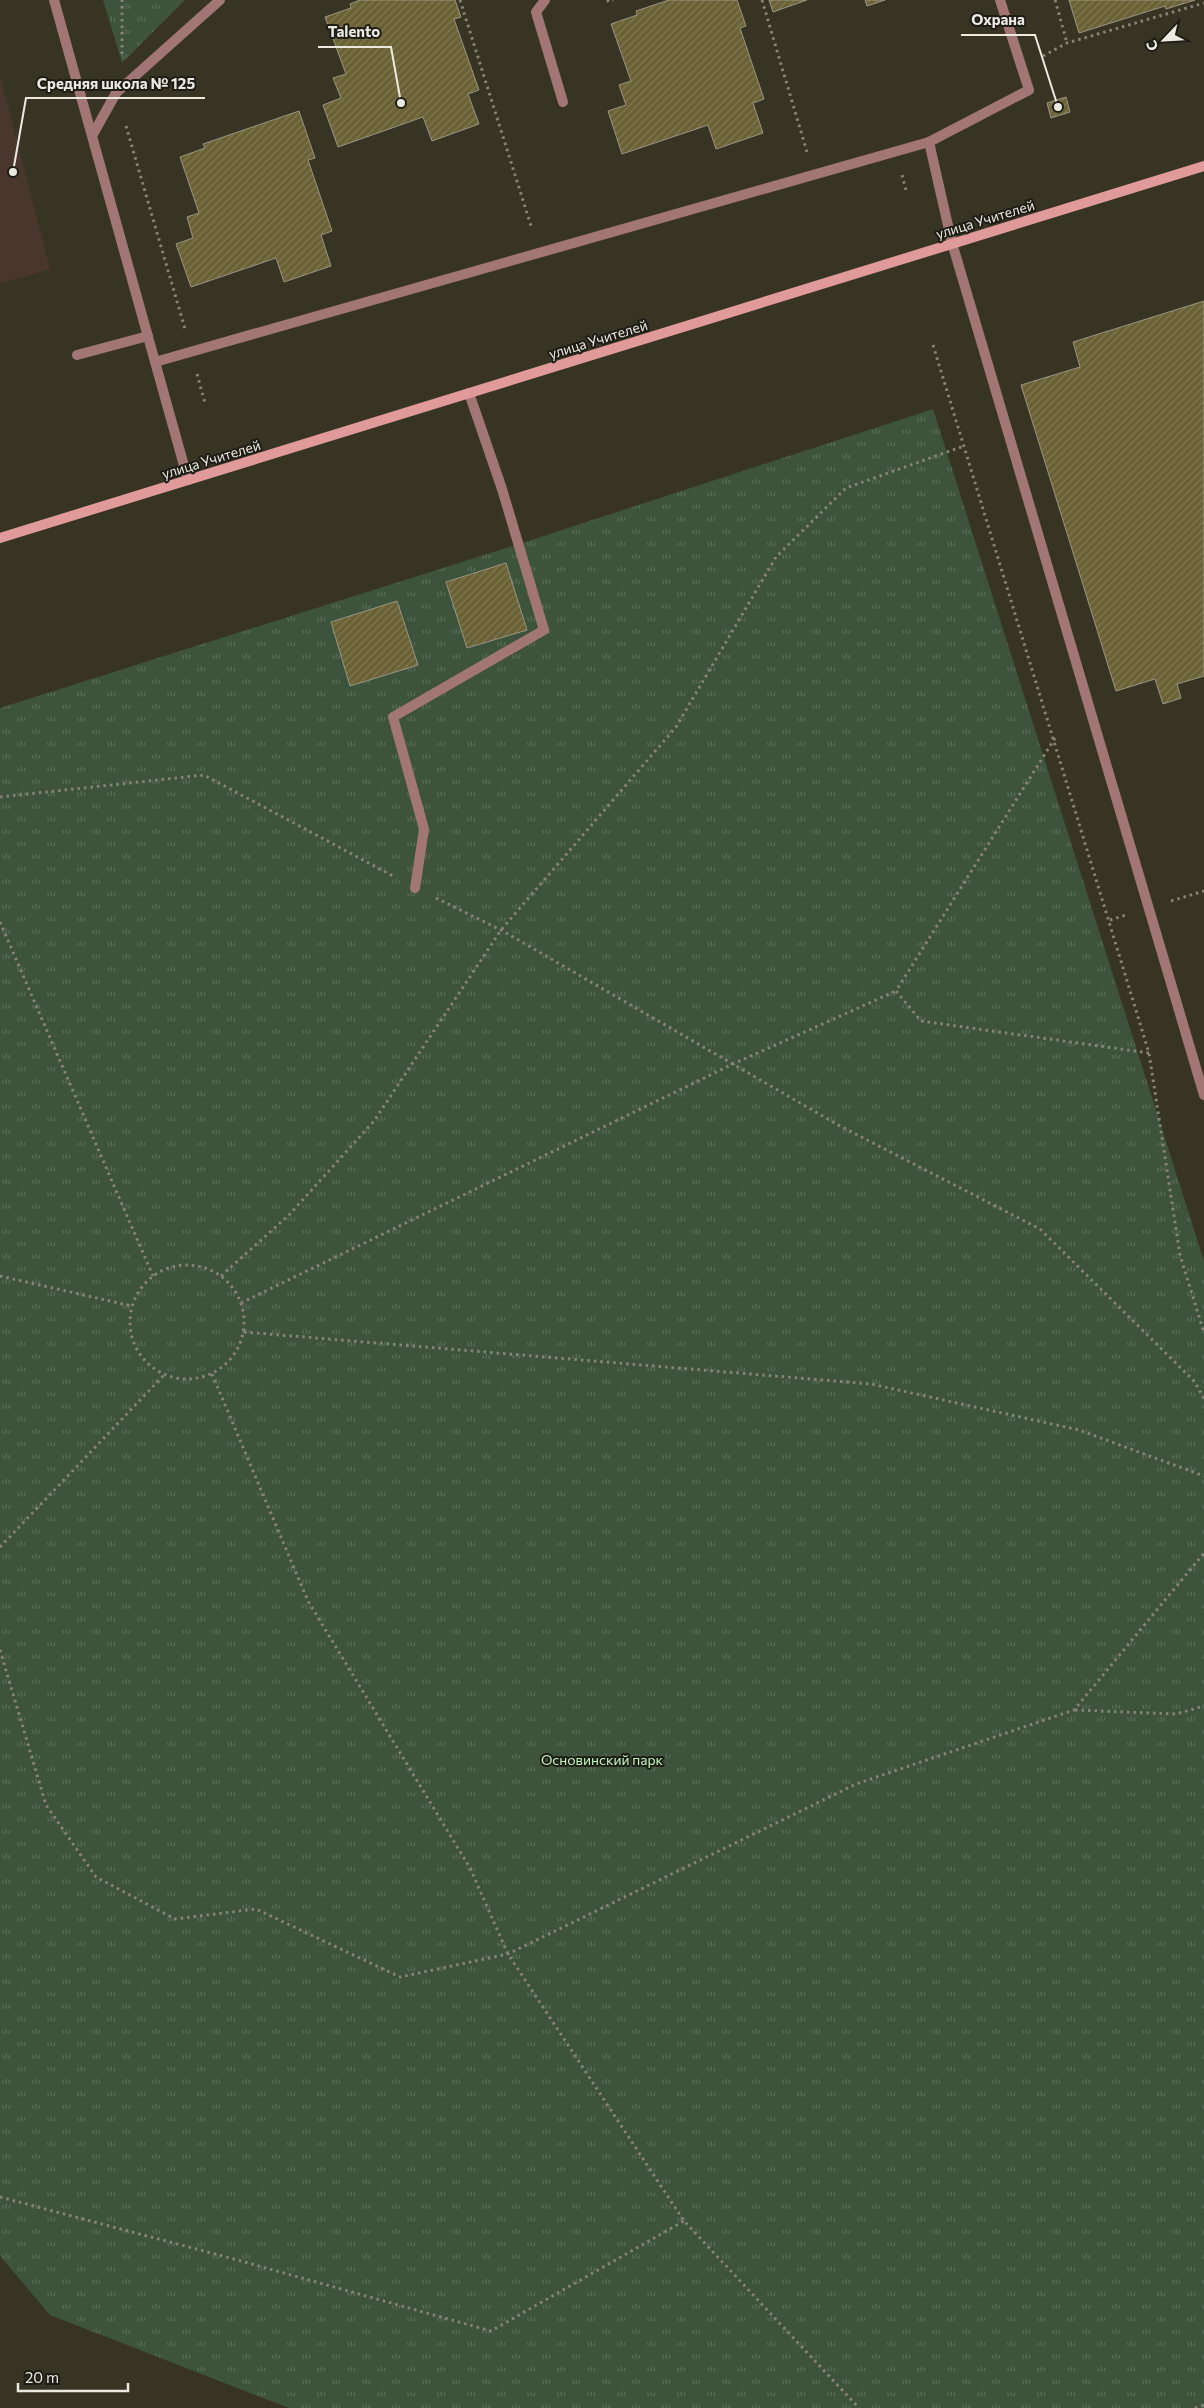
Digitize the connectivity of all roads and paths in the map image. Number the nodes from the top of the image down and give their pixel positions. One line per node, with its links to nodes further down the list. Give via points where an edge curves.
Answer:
1 (54, 0): 14 (lane)
2 (122, 0): 12 (path, via 122,64)
3 (220, 0): 12 (lane)
4 (460, 0): 20 (path)
5 (545, 0): 13 (lane, via 536,12)
6 (607, 0): 7 (path)
7 (613, 0)
8 (762, 0): 17 (path)
9 (1000, 0): 15 (lane, via 1028,90)
10 (1054, 0): 11 (path)
11 (1067, 43)
12 (116, 93): 14 (lane); 22 (path)
13 (563, 102)
14 (92, 136): 23 (lane)
15 (929, 142): 16 (lane); 21 (lane)
16 (895, 153): 19 (path); 26 (lane)
17 (808, 155)
18 (1204, 166): 21 (main road, улица Учителей)
19 (908, 194)
20 (534, 235)
21 (952, 243): 27 (main road, улица Учителей); 39 (lane)
22 (186, 330)
23 (148, 336): 25 (lane); 26 (lane)
24 (933, 345): 28 (path)
25 (77, 355)
26 (156, 362): 29 (lane)
27 (469, 393): 29 (main road, улица Учителей); 33 (lane, via 544,630 393,717 424,828)
28 (964, 446): 31 (path); 35 (path, via 846,488 776,556 676,727)
29 (188, 480): 30 (main road, улица Учителей)
30 (0, 538)
31 (1054, 738): 36 (path); 37 (path)
32 (0, 797): 33 (path, via 204,775)
33 (416, 888): 35 (path)
34 (0, 922): 41 (path)
35 (501, 930): 38 (path); 42 (path, via 374,1121 289,1215)
36 (896, 991): 37 (path, via 921,1021); 38 (path)
37 (1149, 1053): 46 (path, via 1180,1256)
38 (733, 1064): 43 (path); 49 (path, via 840,1126 1040,1229 1195,1382)
39 (1204, 1095)
40 (0, 1276): 44 (path)
41 (153, 1276): 42 (path, via 169,1267 187,1265 205,1268); 44 (path, via 140,1289)
42 (221, 1276): 43 (path)
43 (241, 1303): 45 (path)
44 (132, 1306): 48 (path, via 130,1322 136,1346 150,1366)
45 (244, 1332): 47 (path, via 238,1349 227,1364); 50 (path, via 871,1384 1079,1430)
46 (1204, 1333)
47 (212, 1374): 48 (path, via 196,1379); 56 (path, via 308,1601 470,1868)
48 (164, 1375): 51 (path)
49 (1204, 1398)
50 (1204, 1476)
51 (0, 1547)
52 (1204, 1553): 55 (path)
53 (0, 1650): 56 (path, via 46,1805 96,1877 175,1919 256,1909 400,1977)
54 (1204, 1706): 55 (path, via 1176,1714)
55 (1074, 1710): 56 (path, via 856,1784)
56 (508, 1954): 58 (path)
57 (0, 2197): 58 (path, via 491,2330)
58 (684, 2221): 60 (path)
59 (1204, 2405): 61 (path)
60 (859, 2408)
61 (1195, 2408)

